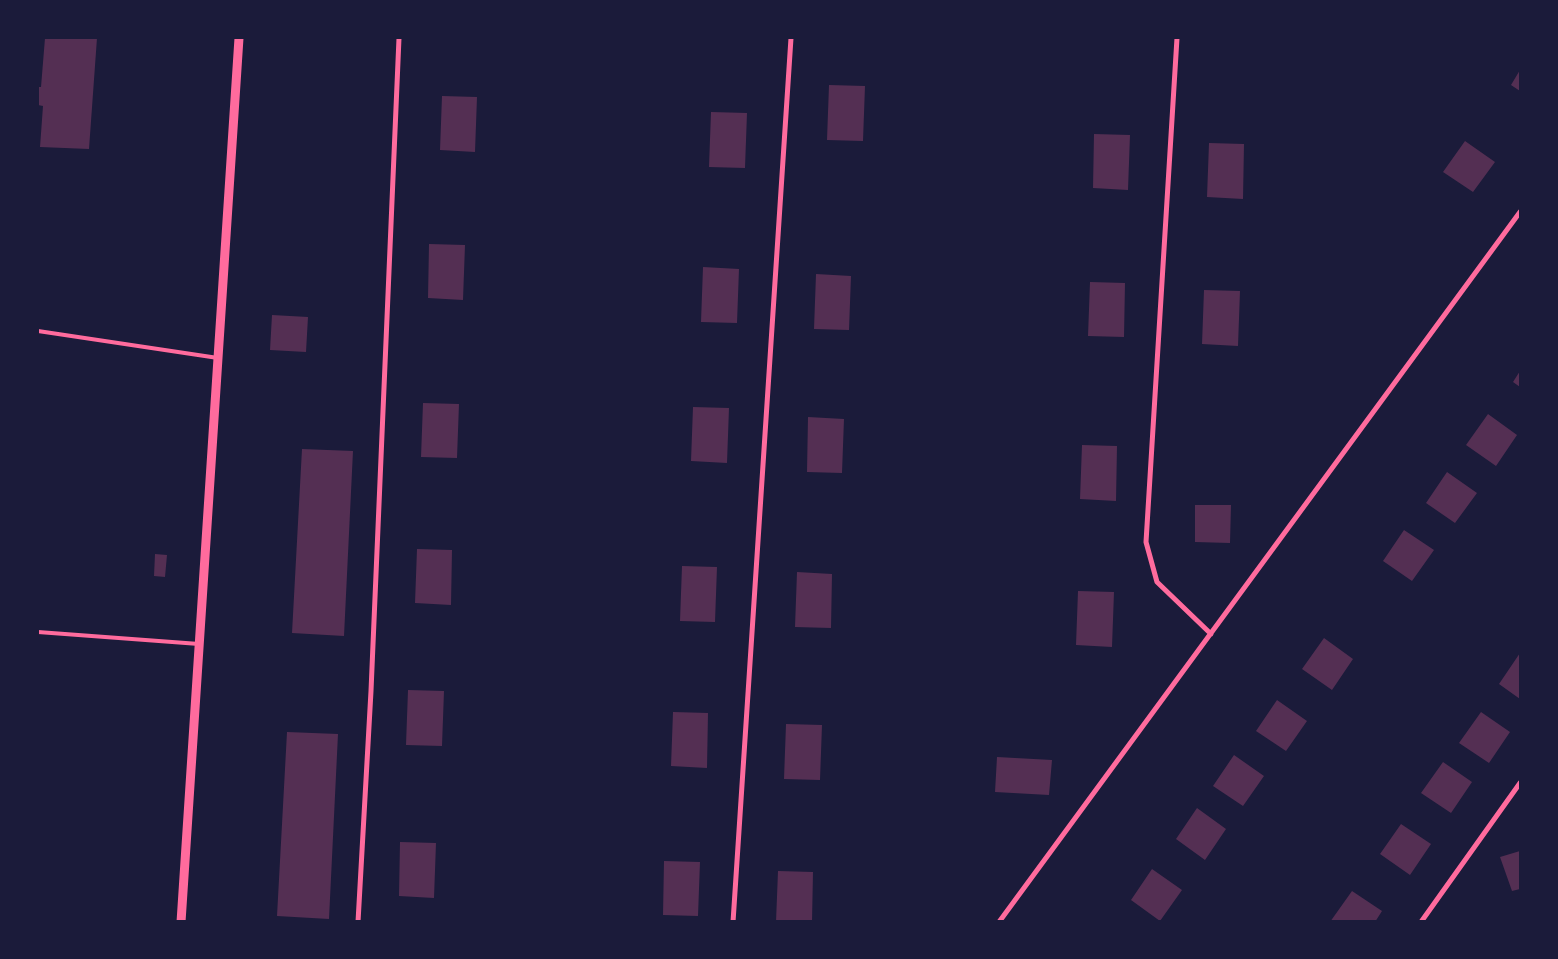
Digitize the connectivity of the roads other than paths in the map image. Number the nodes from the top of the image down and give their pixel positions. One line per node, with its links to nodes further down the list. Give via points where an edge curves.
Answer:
1 (239, 38): 7 (street)
2 (399, 38): 13 (street, via 372,682)
3 (790, 38): 14 (street)
4 (1177, 38): 9 (street, via 1146,542 1157,582)
5 (1520, 212): 9 (street)
6 (38, 330): 7 (lane)
7 (218, 358): 10 (street)
8 (38, 632): 10 (lane)
9 (1211, 634): 15 (street)
10 (199, 644): 12 (street)
11 (1520, 783): 16 (street)
12 (181, 922)
13 (358, 922)
14 (733, 922)
15 (999, 922)
16 (1421, 922)

